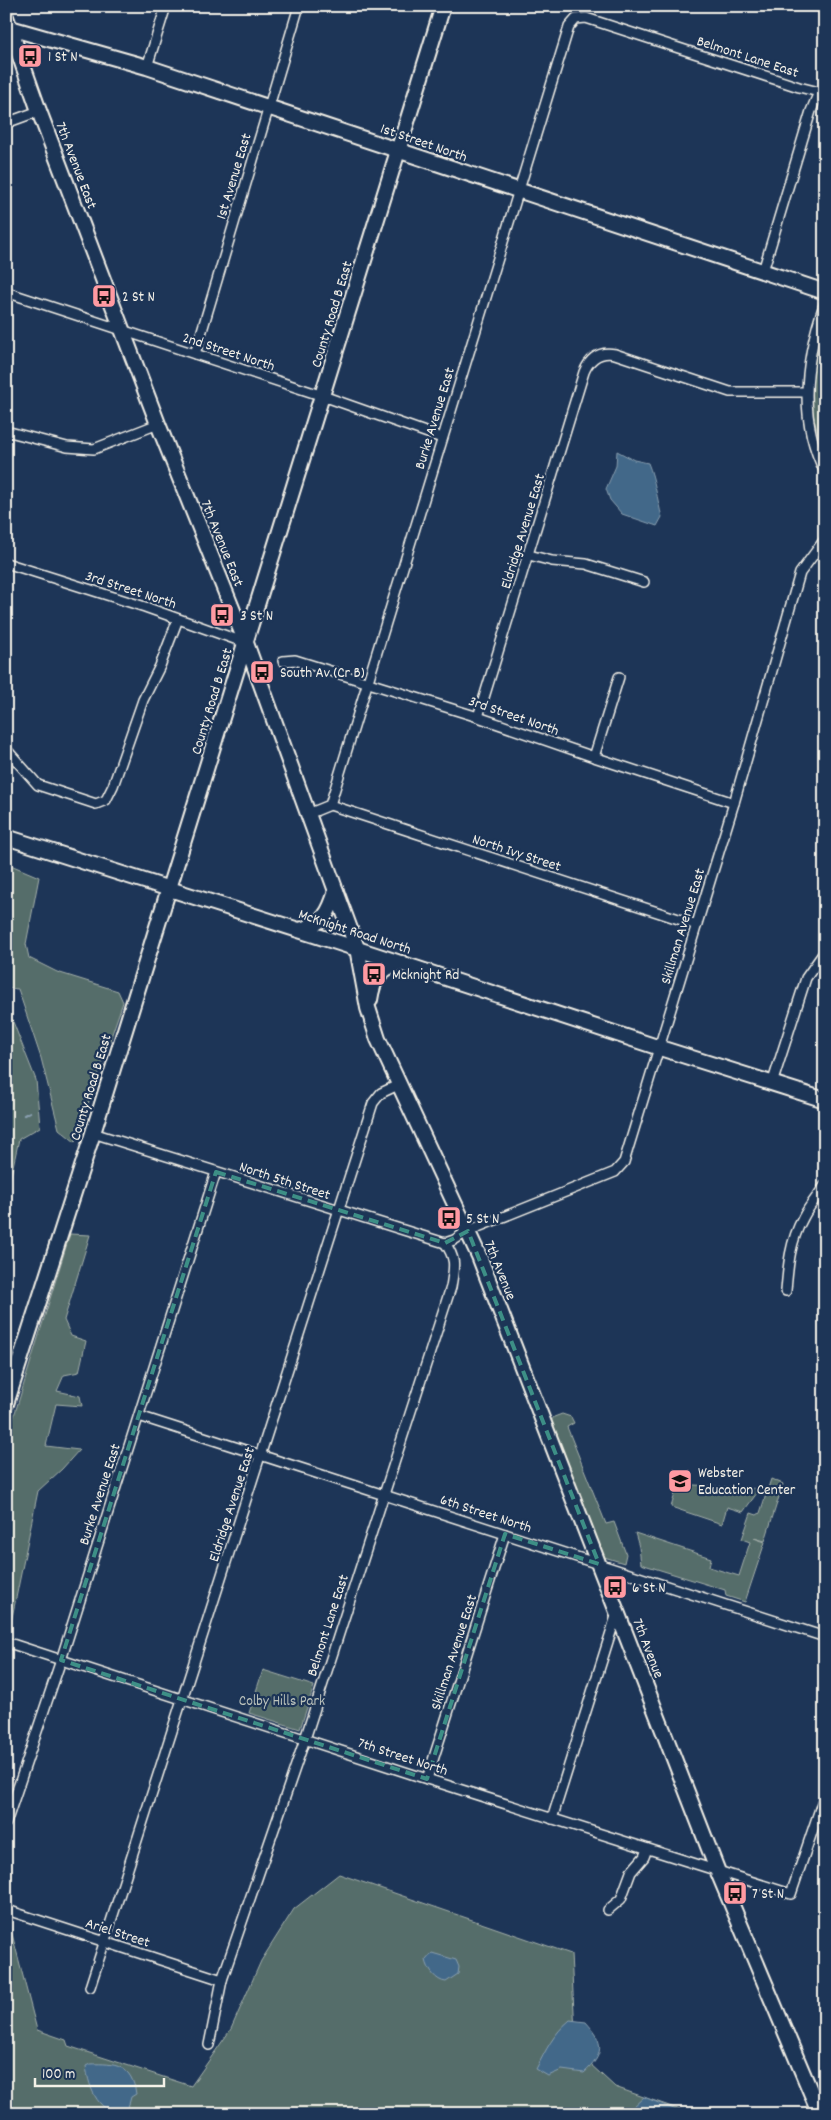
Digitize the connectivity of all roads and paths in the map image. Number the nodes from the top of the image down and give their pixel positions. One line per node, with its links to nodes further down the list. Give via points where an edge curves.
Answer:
1 (166, 6): 6 (street)
2 (299, 6): 7 (street, 1st Avenue East)
3 (442, 6): 10 (street, County Road B East)
4 (576, 19): 11 (street, Burke Avenue East, via 569,27); 12 (street, Belmont Lane East, via 586,18 819,92)
5 (8, 22): 6 (street, 1st Street North); 8 (street, 7th Avenue East)
6 (147, 66): 7 (street, 1st Street North)
7 (268, 106): 10 (street, 1st Street North); 17 (street, 1st Avenue East)
8 (39, 111): 9 (street); 16 (street, 7th Avenue East)
9 (6, 123)
10 (398, 150): 11 (street, 1st Street North); 19 (street, County Road B East)
11 (518, 191): 12 (street, 1st Street North); 22 (street, Burke Avenue East)
12 (763, 271): 14 (street, 1st Street North)
13 (6, 292): 16 (street, 2nd Street North)
14 (825, 292)
15 (825, 302): 18 (street, via 813,340)
16 (124, 331): 17 (street, 2nd Street North); 20 (street, 7th Avenue East)
17 (195, 354): 19 (street, 2nd Street North)
18 (806, 392): 23 (street, via 809,425); 25 (street, Eldridge Avenue East, via 730,392 615,354 597,355 584,372)
19 (323, 396): 22 (street, 2nd Street North); 29 (street, County Road B East)
20 (158, 424): 21 (street, via 94,450 67,447); 29 (street, 7th Avenue East)
21 (6, 431)
22 (442, 438): 32 (street, Burke Avenue East)
23 (825, 472)
24 (825, 538): 36 (street, Skillman Avenue East, via 800,574)
25 (529, 555): 27 (street, via 586,564); 33 (street, Eldridge Avenue East)
26 (6, 563): 28 (street, 3rd Street North)
27 (644, 582)
28 (178, 619): 29 (street, 3rd Street North); 34 (street, via 143,700 106,800 96,804 38,785)
29 (246, 643): 38 (street, 7th Avenue East); 40 (street, County Road B East)
30 (283, 661): 32 (street, 3rd Street North, via 295,660)
31 (619, 677): 35 (street)
32 (368, 682): 33 (street, 3rd Street North); 37 (street, Burke Avenue East)
33 (478, 717): 35 (street, 3rd Street North)
34 (6, 748)
35 (594, 758): 36 (street, 3rd Street North)
36 (734, 803): 42 (street, Skillman Avenue East)
37 (330, 805): 38 (street); 42 (street, North Ivy Street)
38 (308, 814): 41 (street, 7th Avenue East)
39 (6, 837): 40 (street, McKnight Road North)
40 (168, 889): 43 (street, McKnight Road North); 52 (street, County Road B East)
41 (336, 891): 43 (street, via 330,911 322,920); 44 (street, 7th Avenue East)
42 (697, 924): 48 (street, Skillman Avenue East)
43 (300, 930): 44 (street, McKnight Road North)
44 (357, 948): 46 (street, McKnight Road North); 47 (street, 7th Avenue East)
45 (825, 951): 49 (street, via 806,978)
46 (402, 963): 47 (street, via 391,965 372,983); 48 (street, McKnight Road North)
47 (368, 1008): 50 (street, 7th Avenue East)
48 (660, 1048): 49 (street, McKnight Road North); 56 (street, Skillman Avenue East, via 620,1168)
49 (772, 1084): 51 (street, McKnight Road North)
50 (398, 1085): 55 (street, Eldridge Avenue East, via 381,1093 375,1100); 56 (street, 7th Avenue)
51 (825, 1100)
52 (93, 1133): 53 (street, North 5th Street); 59 (street, County Road B East)
53 (216, 1172): 55 (street, North 5th Street); 61 (street, Burke Avenue East)
54 (825, 1185): 58 (street, via 796,1232)
55 (339, 1211): 57 (street, North 5th Street); 62 (street, Eldridge Avenue East)
56 (468, 1231): 57 (street); 65 (street, 7th Avenue)
57 (444, 1243): 63 (street, Belmont Lane East, via 455,1266 451,1287)
58 (786, 1291)
59 (11, 1374): 60 (street, County Road B East)
60 (6, 1404)
61 (139, 1416): 62 (street, 6th Street North); 69 (street, Burke Avenue East)
62 (261, 1455): 63 (street, 6th Street North); 70 (street, Eldridge Avenue East)
63 (382, 1494): 64 (street, 6th Street North); 71 (street, Belmont Lane East)
64 (505, 1534): 65 (street, 6th Street North); 72 (street, Skillman Avenue East)
65 (599, 1564): 66 (street, 7th Avenue); 67 (street, 6th Street North)
66 (618, 1613): 74 (street); 77 (street, 7th Avenue)
67 (825, 1637)
68 (6, 1642): 69 (street, 7th Street North)
69 (61, 1660): 70 (street, 7th Street North); 75 (street, Burke Avenue East)
70 (182, 1699): 71 (street, 7th Street North); 80 (street, Eldridge Avenue East)
71 (305, 1739): 72 (street, 7th Street North); 81 (street, Belmont Lane East)
72 (427, 1779): 74 (street, 7th Street North)
73 (825, 1794): 77 (street, 7th Street North, via 792,1894)
74 (552, 1819): 76 (street, 7th Street North)
75 (6, 1823)
76 (647, 1849): 77 (street, 7th Street North); 79 (street, via 640,1864 631,1872 621,1899)
77 (718, 1872): 84 (street, 7th Avenue)
78 (6, 1907): 80 (street, Ariel Street)
79 (608, 1910)
80 (105, 1942): 81 (street, Ariel Street); 82 (street, Eldridge Avenue East)
81 (222, 1980): 83 (street, Belmont Lane East)
82 (90, 1987)
83 (209, 2044)
84 (820, 2114)

